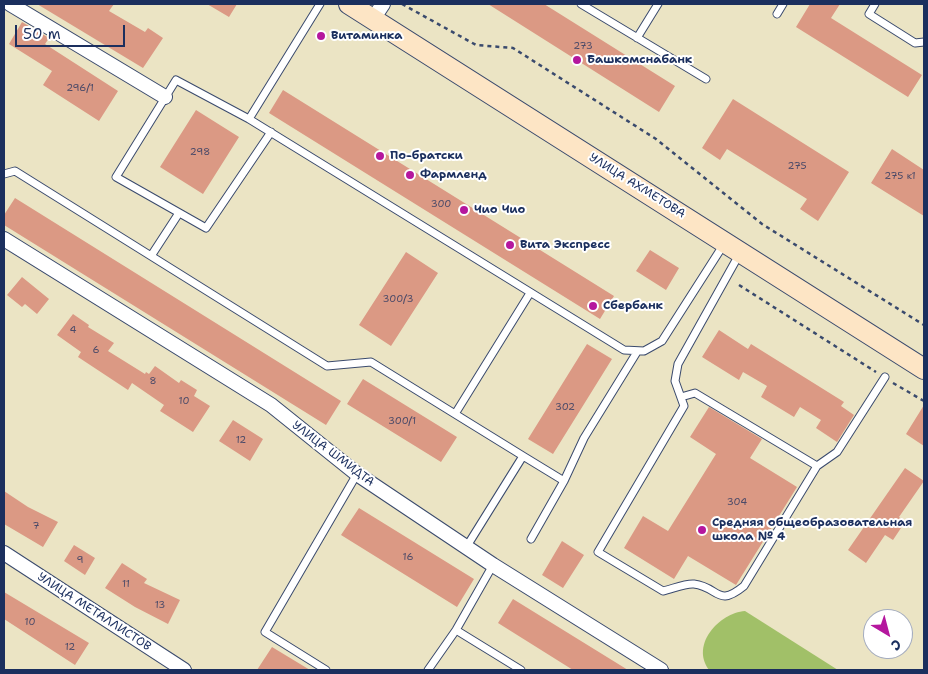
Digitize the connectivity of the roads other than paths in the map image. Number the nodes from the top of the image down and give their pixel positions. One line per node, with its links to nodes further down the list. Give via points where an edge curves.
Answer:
1 (10, 4): 13 (street)
2 (320, 4): 14 (lane)
3 (349, 4): 8 (main road, УЛИЦА АХМЕТОВА)
4 (582, 4): 10 (lane)
5 (658, 4): 10 (lane)
6 (784, 4): 9 (lane)
7 (876, 4): 11 (lane, via 869,14 915,44)
8 (378, 12): 19 (main road, УЛИЦА АХМЕТОВА)
9 (777, 14)
10 (637, 38): 12 (lane)
11 (924, 42)
12 (706, 79)
13 (165, 97): 14 (lane, via 176,80); 17 (lane, via 116,177)
14 (249, 119): 15 (lane)
15 (271, 132): 17 (lane, via 206,228); 21 (lane)
16 (4, 174): 20 (lane, via 15,171)
17 (179, 213): 20 (lane)
18 (4, 239): 29 (street, УЛИЦА ШМИДТА, via 271,405)
19 (733, 247): 22 (lane, via 662,341); 23 (main road, УЛИЦА АХМЕТОВА); 25 (lane, via 678,364 675,381)
20 (151, 256): 26 (lane, via 327,366 371,362)
21 (530, 293): 22 (lane, via 624,350); 26 (lane)
22 (637, 352): 30 (lane, via 584,438)
23 (924, 369)
24 (885, 378): 28 (lane, via 837,452)
25 (681, 397): 28 (lane, via 695,394); 28 (lane, via 684,406 598,552 663,591 694,584 722,596 733,595 744,586)
26 (455, 414): 27 (lane)
27 (523, 456): 30 (lane); 32 (lane)
28 (817, 466)
29 (357, 474): 32 (street, УЛИЦА ШМИДТА); 37 (lane, via 265,632)
30 (564, 481): 31 (lane)
31 (531, 539)
32 (467, 546): 34 (street, УЛИЦА ШМИДТА)
33 (4, 554): 36 (street, УЛИЦА МЕТАЛЛИСТОВ)
34 (493, 565): 35 (lane); 40 (street, УЛИЦА ШМИДТА)
35 (456, 630): 38 (lane); 39 (lane)
36 (184, 670)
37 (326, 670)
38 (428, 670)
39 (521, 670)
40 (661, 670)

